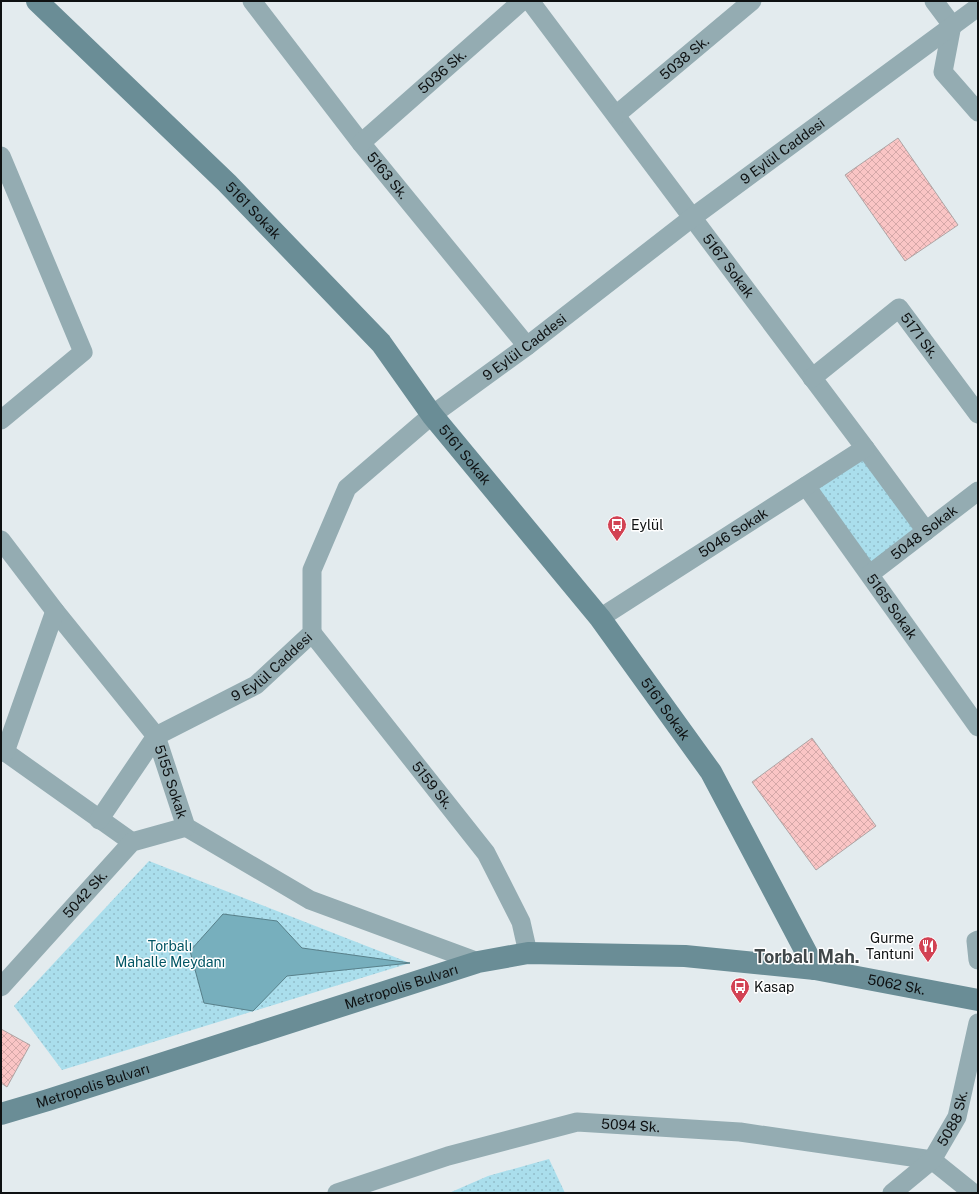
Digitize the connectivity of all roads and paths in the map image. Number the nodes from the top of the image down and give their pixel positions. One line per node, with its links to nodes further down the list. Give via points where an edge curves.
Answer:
1 (37, 1): 17 (main road, 5161 Sokak, via 228,183 381,343)
2 (252, 1): 11 (street, 5163 Sk.)
3 (522, 1): 11 (street, 5036 Sk.)
4 (530, 1): 10 (street, 5167 Sokak)
5 (752, 1): 10 (street, 5038 Sk.)
6 (934, 1): 8 (street)
7 (978, 7): 8 (street, 9 Eylül Caddesi)
8 (952, 25): 9 (street, via 943,72); 13 (street, 9 Eylül Caddesi)
9 (978, 112)
10 (616, 115): 13 (street, 5167 Sokak)
11 (361, 142): 14 (street, 5163 Sk.)
12 (1, 156): 18 (street, via 83,352)
13 (693, 217): 14 (street, 9 Eylül Caddesi); 15 (street, 5167 Sokak)
14 (527, 346): 17 (street, 9 Eylül Caddesi)
15 (812, 378): 16 (street, 5171 Sk., via 900,308); 19 (street, 5167 Sokak)
16 (978, 414)
17 (432, 415): 26 (main road, 5161 Sokak); 27 (street, 9 Eylül Caddesi, via 347,488 312,570)
18 (1, 420)
19 (865, 448): 20 (street, 5046 Sokak); 22 (street, 5167 Sokak)
20 (806, 486): 24 (street, 5165 Sokak); 26 (street, 5046 Sokak)
21 (978, 491): 22 (street, 5048 Sokak)
22 (926, 531): 24 (street, 5048 Sokak)
23 (1, 540): 25 (street, 5155 Sokak)
24 (870, 574): 28 (street, 5165 Sokak)
25 (55, 611): 29 (street, 5155 Sokak); 30 (street)
26 (600, 618): 38 (main road, 5161 Sokak, via 711,772)
27 (312, 633): 29 (street, 9 Eylül Caddesi, via 256,685); 35 (street, 5159 Sk., via 486,853 521,922)
28 (978, 727)
29 (156, 736): 31 (street); 32 (street, 5155 Sokak)
30 (2, 751): 31 (street)
31 (99, 820): 33 (street)
32 (186, 826): 33 (street); 37 (street, 5155 Sokak, via 310,900)
33 (132, 842): 39 (street, 5042 Sk.)
34 (978, 940): 36 (street)
35 (528, 953): 37 (main road, Metropolis Bulvarı); 38 (main road, Metropolis Bulvarı, via 685,956)
36 (978, 960)
37 (478, 962): 42 (main road, Metropolis Bulvarı)
38 (815, 970): 40 (main road, 5062 Sk.)
39 (1, 987)
40 (978, 1000)
41 (978, 1023): 43 (street, 5088 Sk., via 957,1117)
42 (1, 1114)
43 (932, 1160): 44 (street, 5094 Sk., via 740,1132 577,1122 448,1156); 45 (street, 5088 Sk.); 46 (street)
44 (337, 1193)
45 (892, 1193)
46 (973, 1193)

